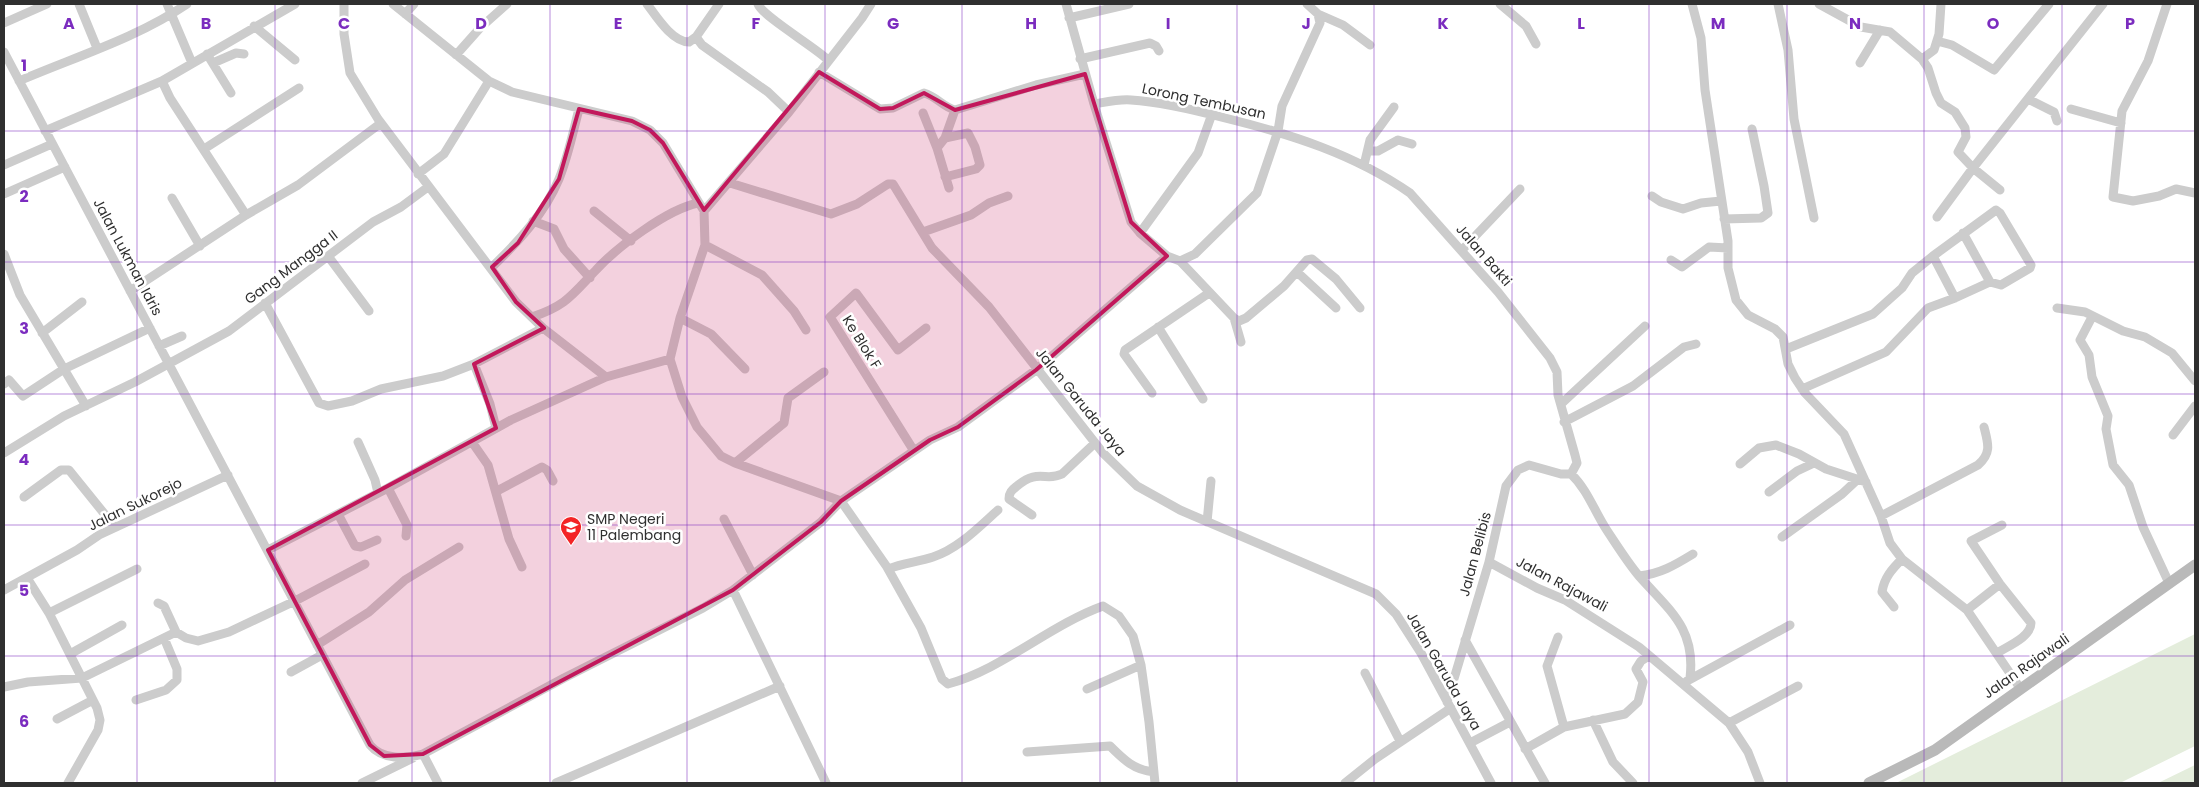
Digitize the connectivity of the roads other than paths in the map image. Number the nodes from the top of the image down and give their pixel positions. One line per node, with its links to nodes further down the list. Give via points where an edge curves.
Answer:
1 (47, 4): 29 (street)
2 (79, 4): 36 (street)
3 (167, 4): 27 (street)
4 (187, 4): 27 (street)
5 (295, 4): 30 (street)
6 (344, 4): 67 (street, via 344,34 350,73)
7 (393, 4): 25 (street)
8 (414, 4): 25 (street)
9 (507, 4): 41 (street)
10 (646, 4): 32 (street, via 680,40 689,42)
11 (719, 4): 32 (street)
12 (758, 4): 45 (street)
13 (871, 4): 45 (street)
14 (1066, 4): 28 (street)
15 (1129, 4): 28 (street)
16 (1307, 4): 26 (street)
17 (1500, 4): 34 (street, via 1526,26)
18 (1692, 4): 94 (street, via 1701,38)
19 (1778, 4): 100 (street, via 1788,50 1794,119)
20 (1819, 4): 31 (street, via 1852,23)
21 (1941, 4): 33 (street)
22 (2049, 4): 33 (street, via 1994,70 1952,45)
23 (2102, 4): 57 (street)
24 (2167, 4): 68 (street, via 2148,61 2122,111)
25 (405, 14): 41 (street)
26 (1318, 14): 35 (street, via 1343,25); 71 (street, via 1320,23 1282,106)
27 (172, 15): 36 (street); 46 (street)
28 (1069, 18): 42 (street)
29 (4, 24)
30 (254, 26): 39 (street); 44 (street)
31 (1880, 30): 43 (street, via 1890,32); 48 (street)
32 (696, 37): 63 (street)
33 (1937, 41): 43 (street, via 1934,50)
34 (1536, 44)
35 (1370, 45)
36 (97, 48): 53 (street)
37 (1159, 51): 42 (street, via 1150,43)
38 (4, 52): 49 (street, Jalan Lukman Idris)
39 (207, 54): 46 (street); 47 (street)
40 (244, 54): 47 (street, via 236,53)
41 (456, 55): 54 (street)
42 (1080, 59): 51 (street)
43 (1922, 59): 81 (street, via 1941,103 1955,112 1965,128 1966,137 1958,152)
44 (295, 60)
45 (828, 60): 50 (street)
46 (192, 63): 52 (street)
47 (212, 63): 56 (street)
48 (1860, 64)
49 (8, 68): 53 (street, Jalan Lukman Idris)
50 (819, 72): 62 (street, via 880,109 893,108 924,93); 63 (street)
51 (1085, 74): 58 (street); 62 (street)
52 (162, 80): 70 (street); 76 (street, via 170,98)
53 (19, 81): 70 (street, Jalan Lukman Idris)
54 (489, 81): 60 (street, via 512,92); 82 (street, via 444,154)
55 (299, 88): 76 (street)
56 (231, 93)
57 (2028, 99): 66 (street, via 2054,112); 81 (street)
58 (1094, 104): 65 (street, Lorong Tembusan, via 1130,99); 104 (street, via 1131,222)
59 (1394, 107): 77 (street, via 1370,140)
60 (579, 109): 95 (street, via 632,121 650,130 663,143); 102 (street, via 559,179)
61 (2071, 109): 68 (street)
62 (955, 110): 72 (street)
63 (789, 112): 84 (street)
64 (923, 113): 75 (street)
65 (1212, 114): 71 (street, Lorong Tembusan); 104 (street, via 1198,153)
66 (2057, 122)
67 (381, 123): 82 (street); 98 (street, via 298,185)
68 (2121, 123): 89 (street, via 2112,197 2134,201 2176,189)
69 (1752, 129): 101 (street, via 1768,213 1761,218)
70 (45, 131): 73 (street, Jalan Lukman Idris)
71 (1278, 131): 79 (street, Jalan Bakti); 116 (street, via 1257,193 1195,254)
72 (945, 138): 75 (street); 83 (street, via 968,133 980,165)
73 (52, 144): 78 (street); 80 (street, Jalan Lukman Idris)
74 (1412, 144): 77 (street, via 1398,140 1378,151)
75 (937, 148): 83 (street)
76 (204, 149): 98 (street)
77 (1368, 151): 79 (street)
78 (4, 165)
79 (1364, 166): 110 (street, Jalan Bakti, via 1410,193)
80 (65, 167): 90 (street); 121 (street, Jalan Lukman Idris)
81 (1973, 168): 88 (street); 99 (street)
82 (418, 174): 85 (street)
83 (945, 177): 86 (street)
84 (730, 183): 97 (street); 103 (street, Jalan Garuda Jaya, via 831,214 857,204 891,183 898,189)
85 (428, 187): 112 (street, Gang Mangga II); 117 (street)
86 (949, 188)
87 (1520, 189): 110 (street)
88 (2000, 190)
89 (2195, 193)
90 (4, 194)
91 (1008, 196): 103 (street, via 971,215)
92 (1652, 196): 94 (street, via 1683,209)
93 (172, 198): 108 (street)
94 (1721, 201): 101 (street)
95 (698, 203): 97 (street); 106 (street, via 686,205 664,217)
96 (594, 211): 106 (street)
97 (704, 211): 107 (street)
98 (246, 215): 108 (street)
99 (1938, 217)
100 (1814, 218)
101 (1724, 219): 109 (street)
102 (533, 221): 117 (street, via 518,242); 119 (street, via 554,229 564,248)
103 (923, 232): 151 (street, Jalan Garuda Jaya, via 943,261 989,307)
104 (1140, 233): 113 (street)
105 (1963, 233): 114 (street); 120 (street); 120 (street, via 1996,210 2031,265 2001,285)
106 (631, 241): 119 (street)
107 (705, 245): 132 (street); 139 (street, via 762,275)
108 (200, 246): 121 (street)
109 (1728, 248): 115 (street, via 1709,247 1682,267); 145 (street, via 1728,268 1736,300 1748,315 1775,329 1783,337)
110 (1462, 250): 159 (street, Jalan Bakti, via 1550,358 1557,372)
111 (4, 254): 140 (street, via 20,295)
112 (328, 256): 125 (street, Gang Mangga II); 129 (street)
113 (1167, 256): 116 (street); 151 (street)
114 (1933, 256): 123 (street); 145 (street, via 1873,314)
115 (1671, 260)
116 (1180, 262): 122 (street)
117 (492, 267): 130 (street, via 516,302)
118 (1297, 272): 126 (street); 127 (street, via 1307,260 1312,259 1349,293); 133 (street, via 1246,318 1240,321)
119 (590, 278): 130 (street, via 565,302)
120 (1990, 282): 123 (street)
121 (130, 291): 136 (street, Jalan Lukman Idris)
122 (1209, 293): 133 (street); 135 (street)
123 (1955, 298): 156 (street, via 1928,308 1886,352)
124 (82, 302): 140 (street)
125 (265, 303): 147 (street, Gang Mangga II, via 230,331); 148 (street, via 305,379 324,405 352,401 381,389 443,376)
126 (1336, 308)
127 (1360, 308)
128 (2057, 308): 131 (street, via 2085,312)
129 (369, 311)
130 (532, 317): 137 (street)
131 (2092, 317): 154 (street, via 2145,337 2172,353); 209 (street, via 2080,340 2089,356 2092,377 2108,416 2106,430 2113,465 2129,485 2143,526)
132 (680, 318): 146 (street); 150 (street, via 711,334)
133 (1234, 318): 142 (street)
134 (1646, 326): 159 (street)
135 (1158, 327): 157 (street, via 1127,347 1124,354); 158 (street)
136 (150, 328): 144 (street, Jalan Lukman Idris); 149 (street)
137 (543, 328): 148 (street); 153 (street)
138 (926, 328): 169 (street, Ke Blok F, via 898,350 856,293 830,317)
139 (806, 330)
140 (42, 333): 149 (street)
141 (182, 336): 144 (street)
142 (1241, 342)
143 (1696, 344): 162 (street, via 1684,347 1633,386)
144 (160, 346): 147 (street, Jalan Lukman Idris)
145 (1786, 349): 156 (street, via 1788,364)
146 (670, 359): 153 (street); 171 (street, via 682,397 697,427 721,456)
147 (168, 362): 160 (street, Gang Mangga II); 175 (street, Jalan Lukman Idris)
148 (474, 364): 164 (street)
149 (64, 368): 155 (street, via 23,396 9,380); 160 (street)
150 (745, 369)
151 (1036, 370): 168 (street, Jalan Garuda Jaya); 169 (street, via 958,426)
152 (824, 372): 171 (street, via 788,398 784,423)
153 (606, 377): 164 (street)
154 (2195, 381)
155 (4, 384)
156 (1802, 389): 176 (street, via 1844,434)
157 (1152, 392)
158 (1203, 399)
159 (1561, 404): 162 (street, Jalan Bakti)
160 (86, 406): 170 (street, Gang Mangga II, via 40,429)
161 (2195, 406): 165 (street)
162 (1564, 422): 174 (street, Jalan Bakti, via 1577,463)
163 (1984, 427): 188 (street, via 1989,448 1986,459)
164 (496, 428): 167 (street)
165 (2173, 435)
166 (358, 442): 182 (street)
167 (472, 442): 179 (street); 180 (street, via 488,466)
168 (1095, 443): 187 (street, via 1062,474 1056,477 1034,476 1011,491 1009,499); 190 (street, Jalan Garuda Jaya, via 1136,486)
169 (914, 451): 184 (street)
170 (4, 453)
171 (735, 463): 184 (street)
172 (1814, 463): 173 (street, via 1776,445 1759,448); 176 (street); 181 (street)
173 (1740, 464)
174 (1572, 474): 200 (street, Jalan Belibis, via 1528,464 1518,470 1506,486); 207 (street)
175 (228, 475): 192 (street, Jalan Sukorejo); 197 (street, Jalan Lukman Idris)
176 (1862, 481): 188 (street); 194 (street)
177 (553, 482): 180 (street, via 542,467)
178 (1211, 482): 190 (street)
179 (388, 488): 182 (street); 193 (street, via 407,525)
180 (497, 491): 203 (street, via 509,539)
181 (1769, 492)
182 (378, 494): 186 (street)
183 (24, 497): 192 (street, via 61,470 69,470)
184 (841, 500): 205 (street); 206 (street, via 821,522)
185 (998, 510): 205 (street, via 957,545 934,557)
186 (338, 514): 195 (street, via 355,546 361,548); 197 (street)
187 (1032, 515)
188 (1881, 516): 199 (street, via 1890,543)
189 (724, 519): 206 (street)
190 (1207, 522): 241 (street, Jalan Garuda Jaya, via 1376,594 1396,614)
191 (2002, 524): 210 (street, via 1971,541)
192 (115, 527): 208 (street, Jalan Sukorejo)
193 (406, 536)
194 (1782, 537)
195 (377, 540)
196 (459, 547): 224 (street, via 405,580 369,612)
197 (268, 550): 213 (street, Jalan Lukman Idris)
198 (1693, 554): 207 (street, via 1671,568)
199 (1902, 559): 215 (street, via 1890,570 1883,583 1882,592); 216 (street)
200 (1489, 562): 223 (street, Jalan Belibis); 228 (street, Jalan Rajawali, via 1565,600)
201 (365, 564): 213 (street)
202 (2195, 565): 209 (street, Jalan Rajawali)
203 (522, 567)
204 (137, 569): 217 (street)
205 (888, 569): 229 (street, via 921,628 942,679 948,684 1003,658 1077,615 1103,606 1119,616 1133,636)
206 (753, 575): 212 (street)
207 (1639, 576): 233 (street, via 1673,611 1683,630 1691,654)
208 (27, 578): 211 (street, Jalan Sukorejo); 217 (street)
209 (2169, 583): 237 (street, Jalan Rajawali)
210 (2000, 584): 216 (street); 225 (street, via 2031,623 2031,629)
211 (4, 590)
212 (733, 590): 234 (street); 251 (street)
213 (295, 601): 220 (street, via 229,632 198,641); 224 (street, Jalan Lukman Idris)
214 (158, 603): 220 (street, via 164,606)
215 (1894, 606)
216 (1967, 610): 225 (street)
217 (49, 613): 226 (street)
218 (122, 625): 226 (street)
219 (1790, 625): 233 (street)
220 (176, 632): 222 (street)
221 (1558, 637): 246 (street, via 1547,666)
222 (164, 638): 232 (street); 240 (street, via 177,669 177,680 166,690)
223 (1465, 640): 241 (street, Jalan Belibis); 244 (street)
224 (317, 645): 227 (street, Jalan Lukman Idris)
225 (1997, 653): 237 (street)
226 (70, 654): 232 (street)
227 (322, 655): 230 (street); 251 (street, Jalan Lukman Idris, via 375,752 384,756)
228 (1649, 656): 233 (street, Jalan Rajawali); 243 (street, via 1636,669 1643,682 1638,702 1625,714)
229 (1140, 664): 238 (street); 252 (street)
230 (291, 672)
231 (1365, 673): 247 (street)
232 (82, 678): 236 (street); 239 (street)
233 (1687, 681): 245 (street, Jalan Rajawali)
234 (780, 686): 256 (street); 257 (street)
235 (1798, 686): 245 (street)
236 (4, 687)
237 (2020, 688): 264 (street, Jalan Rajawali, via 1935,750)
238 (1088, 689)
239 (92, 700): 242 (street); 253 (street, via 100,720 98,730)
240 (136, 700)
241 (1449, 705): 247 (street); 248 (street, Jalan Garuda Jaya)
242 (57, 719)
243 (1593, 720): 246 (street); 262 (street, via 1613,762)
244 (1510, 722): 248 (street); 249 (street)
245 (1729, 723): 263 (street, Jalan Rajawali, via 1748,752)
246 (1564, 727): 249 (street)
247 (1400, 742): 259 (street)
248 (1470, 743): 260 (street, Jalan Garuda Jaya)
249 (1525, 749): 261 (street)
250 (1028, 752): 252 (street, via 1110,746 1140,771)
251 (420, 755): 254 (street); 255 (street)
252 (1154, 772): 258 (street)
253 (68, 783)
254 (362, 783)
255 (438, 783)
256 (556, 783)
257 (826, 783)
258 (1155, 783)
259 (1345, 783)
260 (1491, 783)
261 (1545, 783)
262 (1633, 783)
263 (1760, 783)
264 (1869, 783)

